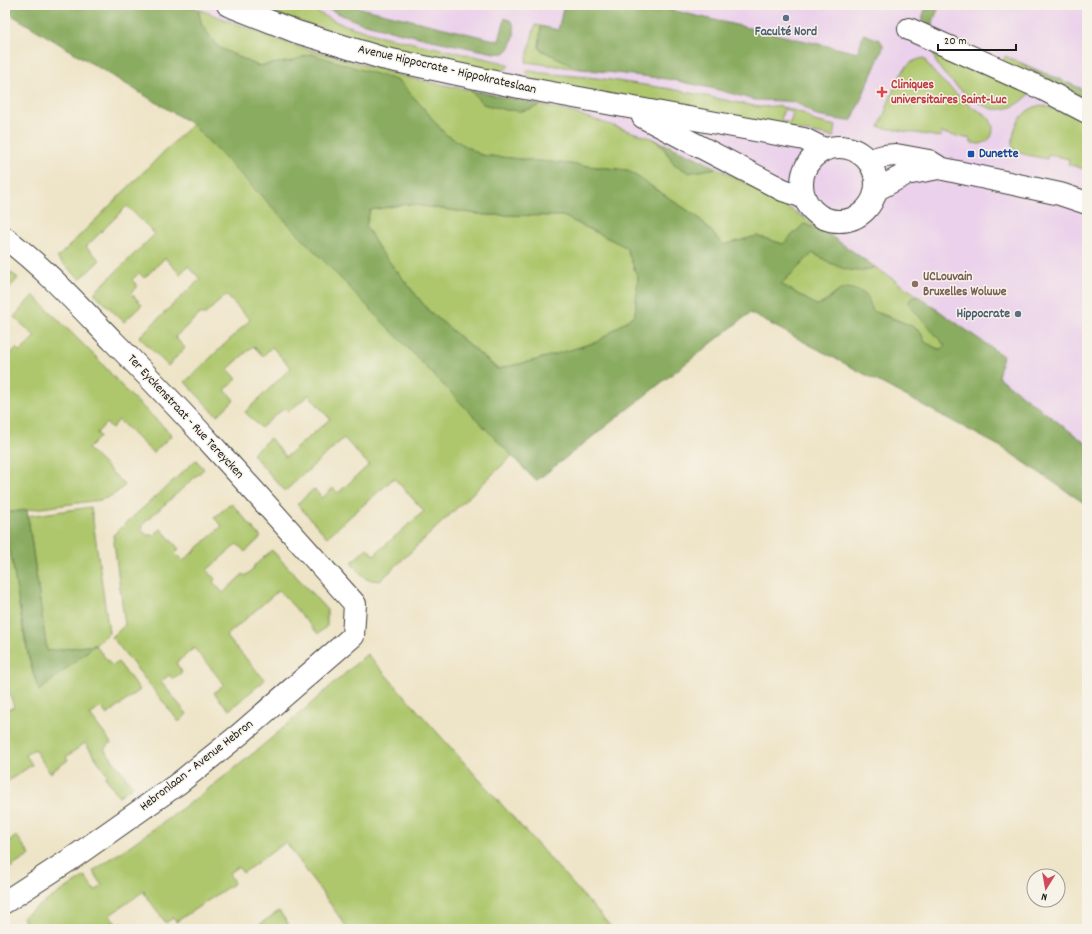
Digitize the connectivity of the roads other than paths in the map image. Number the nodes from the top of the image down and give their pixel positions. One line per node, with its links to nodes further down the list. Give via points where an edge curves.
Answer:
1 (228, 5): 3 (street, Avenue Hippocrate - Hippokrateslaan, via 297,32 382,58)
2 (909, 29): 4 (street, via 1043,89)
3 (624, 107): 5 (street, Avenue Hippocrate - Hippokrateslaan, via 804,139); 9 (street, Avenue Hippocrate - Hippokrateslaan, via 783,190)
4 (1087, 112)
5 (824, 149): 6 (street, via 839,146 849,148); 9 (street, via 809,161 804,170)
6 (869, 160): 7 (street, via 896,156 929,161); 8 (street, via 877,180)
7 (939, 168): 8 (street, via 906,174); 10 (street, via 1060,194)
8 (876, 190): 9 (street, via 867,209 859,216 844,221 829,220 818,215)
9 (804, 198)
10 (1087, 203)
11 (5, 238): 12 (street, Ter Eyckenstraat - Rue Tereycken, via 21,250 156,384)
12 (355, 604): 13 (street, Hebronlaan - Avenue Hebron, via 353,636 240,734 179,783)
13 (5, 902)

